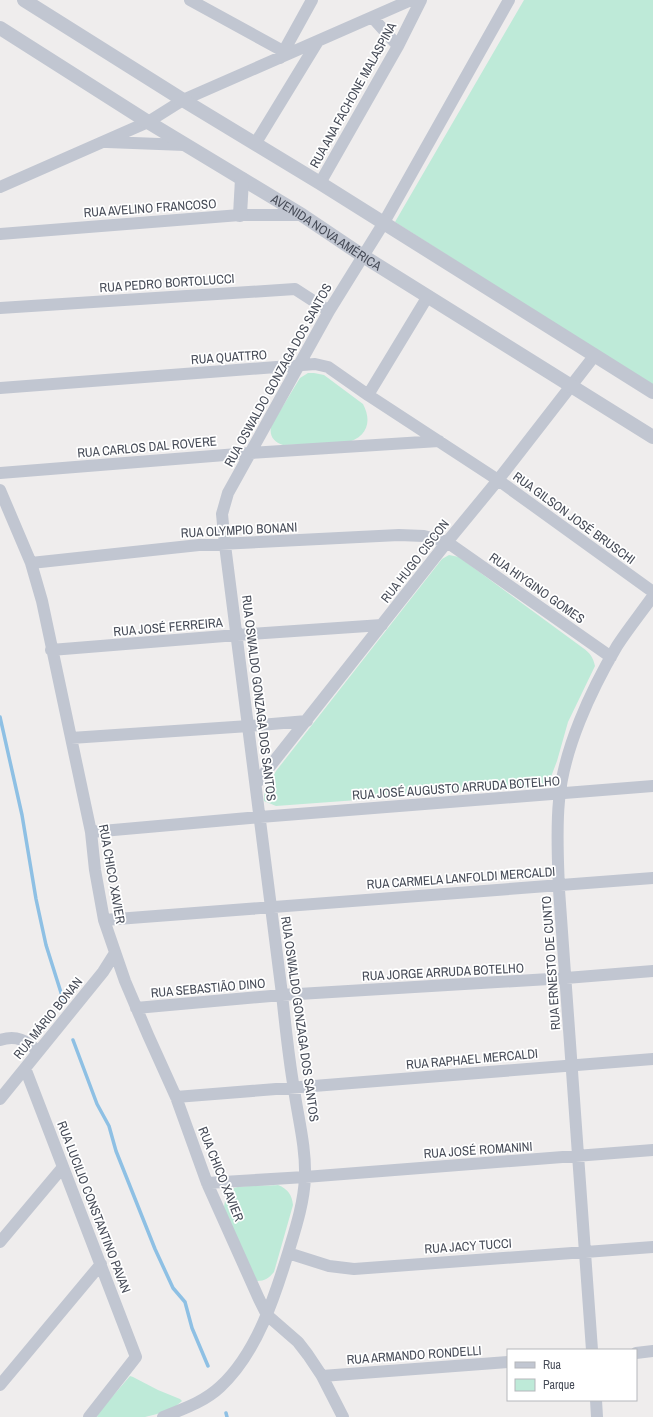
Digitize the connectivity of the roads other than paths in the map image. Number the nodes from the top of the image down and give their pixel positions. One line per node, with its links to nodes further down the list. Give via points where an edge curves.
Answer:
1 (24, 0): 13 (street)
2 (190, 0): 7 (street)
3 (312, 0): 12 (street)
4 (411, 0): 8 (street)
5 (421, 0): 11 (street, RUA ANA FACHONE MALASPINA)
6 (508, 0): 23 (street, RUA OSWALDO GONZAGA DOS SANTOS)
7 (205, 4): 12 (street)
8 (372, 17): 10 (street); 11 (street)
9 (0, 28): 14 (street, AVENIDA NOVA AMÉRICA)
10 (318, 41): 12 (street); 16 (street)
11 (398, 46): 19 (street, RUA ANA FACHONE MALASPINA)
12 (281, 54): 13 (street)
13 (183, 100): 14 (street); 16 (street)
14 (148, 122): 15 (street); 17 (street, AVENIDA NOVA AMÉRICA)
15 (104, 142): 17 (street); 20 (street)
16 (255, 144): 19 (street)
17 (185, 145): 18 (street, AVENIDA NOVA AMÉRICA)
18 (242, 179): 21 (street, AVENIDA NOVA AMÉRICA); 22 (street)
19 (320, 183): 23 (street)
20 (0, 187)
21 (302, 214): 22 (street, RUA AVELINO FRANCOSO); 25 (street, AVENIDA NOVA AMÉRICA)
22 (240, 215): 24 (street, RUA AVELINO FRANCOSO)
23 (383, 224): 25 (street, RUA OSWALDO GONZAGA DOS SANTOS); 29 (street)
24 (0, 234)
25 (363, 256): 26 (street, AVENIDA NOVA AMÉRICA); 28 (street, RUA OSWALDO GONZAGA DOS SANTOS)
26 (428, 296): 31 (street, AVENIDA NOVA AMÉRICA); 34 (street)
27 (0, 308): 28 (street, RUA PEDRO BORTOLUCCI, via 294,289)
28 (329, 311): 30 (street, RUA OSWALDO GONZAGA DOS SANTOS)
29 (595, 355): 31 (street, RUA HUGO CISCON); 33 (street)
30 (298, 366): 32 (street, RUA QUATTRO); 34 (street, RUA QUATTRO, via 315,364 328,367); 37 (street, RUA OSWALDO GONZAGA DOS SANTOS)
31 (571, 386): 35 (street, AVENIDA NOVA AMÉRICA); 39 (street, RUA HUGO CISCON)
32 (0, 388)
33 (653, 392)
34 (368, 396): 36 (street, RUA QUATTRO)
35 (653, 437)
36 (439, 441): 37 (street, RUA CARLOS DAL ROVERE); 39 (street, RUA QUATTRO)
37 (250, 453): 38 (street, RUA CARLOS DAL ROVERE); 42 (street, RUA OSWALDO GONZAGA DOS SANTOS, via 228,493 222,514)
38 (0, 473)
39 (498, 480): 41 (street, RUA HUGO CISCON); 44 (street, RUA GILSON JOSÉ BRUSCHI)
40 (0, 490): 43 (street, RUA CHICO XAVIER)
41 (447, 542): 42 (street, RUA OLYMPIO BONANI, via 424,536 399,535); 46 (street, RUA HUGO CISCON); 49 (street, RUA HIYGINO GOMES)
42 (225, 545): 43 (street, RUA OLYMPIO BONANI, via 199,545); 47 (street, RUA OSWALDO GONZAGA DOS SANTOS)
43 (32, 563): 48 (street, RUA CHICO XAVIER)
44 (653, 592)
45 (653, 596): 49 (street, RUA ERNESTO DE CUNTO)
46 (382, 625): 47 (street, RUA JOSÉ FERREIRA); 50 (street, RUA HUGO CISCON)
47 (237, 635): 48 (street, RUA JOSÉ FERREIRA); 51 (street, RUA OSWALDO GONZAGA DOS SANTOS)
48 (51, 650): 52 (street, RUA CHICO XAVIER)
49 (612, 657): 55 (street, RUA ERNESTO DE CUNTO, via 578,726 569,752)
50 (307, 721): 51 (street); 53 (street, RUA HUGO CISCON)
51 (249, 726): 52 (street); 53 (street, RUA OSWALDO GONZAGA DOS SANTOS)
52 (71, 738): 57 (street, RUA CHICO XAVIER)
53 (256, 784): 56 (street, RUA OSWALDO GONZAGA DOS SANTOS)
54 (653, 786): 55 (street, RUA JOSÉ AUGUSTO ARRUDA BOTELHO)
55 (560, 794): 56 (street, RUA JOSÉ AUGUSTO ARRUDA BOTELHO); 59 (street, RUA ERNESTO DE CUNTO)
56 (260, 817): 57 (street, RUA JOSÉ AUGUSTO ARRUDA BOTELHO); 60 (street, RUA OSWALDO GONZAGA DOS SANTOS)
57 (91, 832): 61 (street, RUA CHICO XAVIER)
58 (653, 878): 59 (street, RUA CARMELA LANFOLDI MERCALDI)
59 (559, 884): 60 (street, RUA CARMELA LANFOLDI MERCALDI); 64 (street, RUA ERNESTO DE CUNTO)
60 (271, 907): 61 (street, RUA CARMELA LANFOLDI MERCALDI); 65 (street, RUA OSWALDO GONZAGA DOS SANTOS)
61 (104, 920): 62 (street, RUA CHICO XAVIER)
62 (115, 953): 66 (street, RUA CHICO XAVIER); 69 (street, RUA MÁRIO BONAN, via 104,972)
63 (653, 971): 64 (street, RUA JORGE ARRUDA BOTELHO)
64 (566, 978): 65 (street, RUA JORGE ARRUDA BOTELHO); 71 (street, RUA ERNESTO DE CUNTO)
65 (282, 995): 66 (street, RUA SEBASTIÃO DINO); 73 (street, RUA OSWALDO GONZAGA DOS SANTOS)
66 (136, 1008): 74 (street, RUA CHICO XAVIER)
67 (0, 1031): 68 (street)
68 (6, 1039): 69 (street, via 22,1039)
69 (38, 1052): 72 (street, RUA MÁRIO BONAN)
70 (653, 1059): 71 (street, RUA RAPHAEL MERCALDI)
71 (572, 1064): 73 (street, RUA RAPHAEL MERCALDI); 77 (street, RUA ERNESTO DE CUNTO)
72 (25, 1068): 75 (street, RUA MÁRIO BONAN); 78 (street, RUA LUCILIO CONSTANTINO PAVAN)
73 (293, 1088): 74 (street, RUA RAPHAEL MERCALDI); 79 (street, RUA OSWALDO GONZAGA DOS SANTOS, via 302,1139)
74 (176, 1097): 80 (street, RUA CHICO XAVIER)
75 (0, 1098)
76 (653, 1150): 77 (street, RUA JOSÉ ROMANINI)
77 (579, 1156): 79 (street, RUA JOSÉ ROMANINI); 83 (street, RUA ERNESTO DE CUNTO)
78 (63, 1168): 81 (street); 85 (street, RUA LUCILIO CONSTANTINO PAVAN)
79 (305, 1177): 80 (street, RUA JOSÉ ROMANINI); 84 (street, RUA OSWALDO GONZAGA DOS SANTOS, via 297,1222)
80 (207, 1183): 86 (street, RUA CHICO XAVIER)
81 (0, 1242)
82 (653, 1247): 83 (street, RUA JACY TUCCI)
83 (585, 1251): 84 (street, RUA JACY TUCCI, via 354,1269 329,1266); 87 (street, RUA ERNESTO DE CUNTO)
84 (288, 1253): 86 (street, RUA OSWALDO GONZAGA DOS SANTOS)
85 (101, 1264): 92 (street); 94 (street, RUA LUCILIO CONSTANTINO PAVAN, via 136,1357)
86 (267, 1315): 91 (street, via 298,1342); 95 (street, RUA OSWALDO GONZAGA DOS SANTOS, via 243,1359 222,1385 206,1398)
87 (592, 1349)
88 (653, 1351): 89 (street)
89 (637, 1352)
90 (507, 1362): 91 (street, RUA ARMANDO RONDELLI)
91 (322, 1376): 96 (street)
92 (0, 1385)
93 (596, 1401): 97 (street)
94 (90, 1417)
95 (163, 1417)
96 (343, 1417)
97 (597, 1417)

